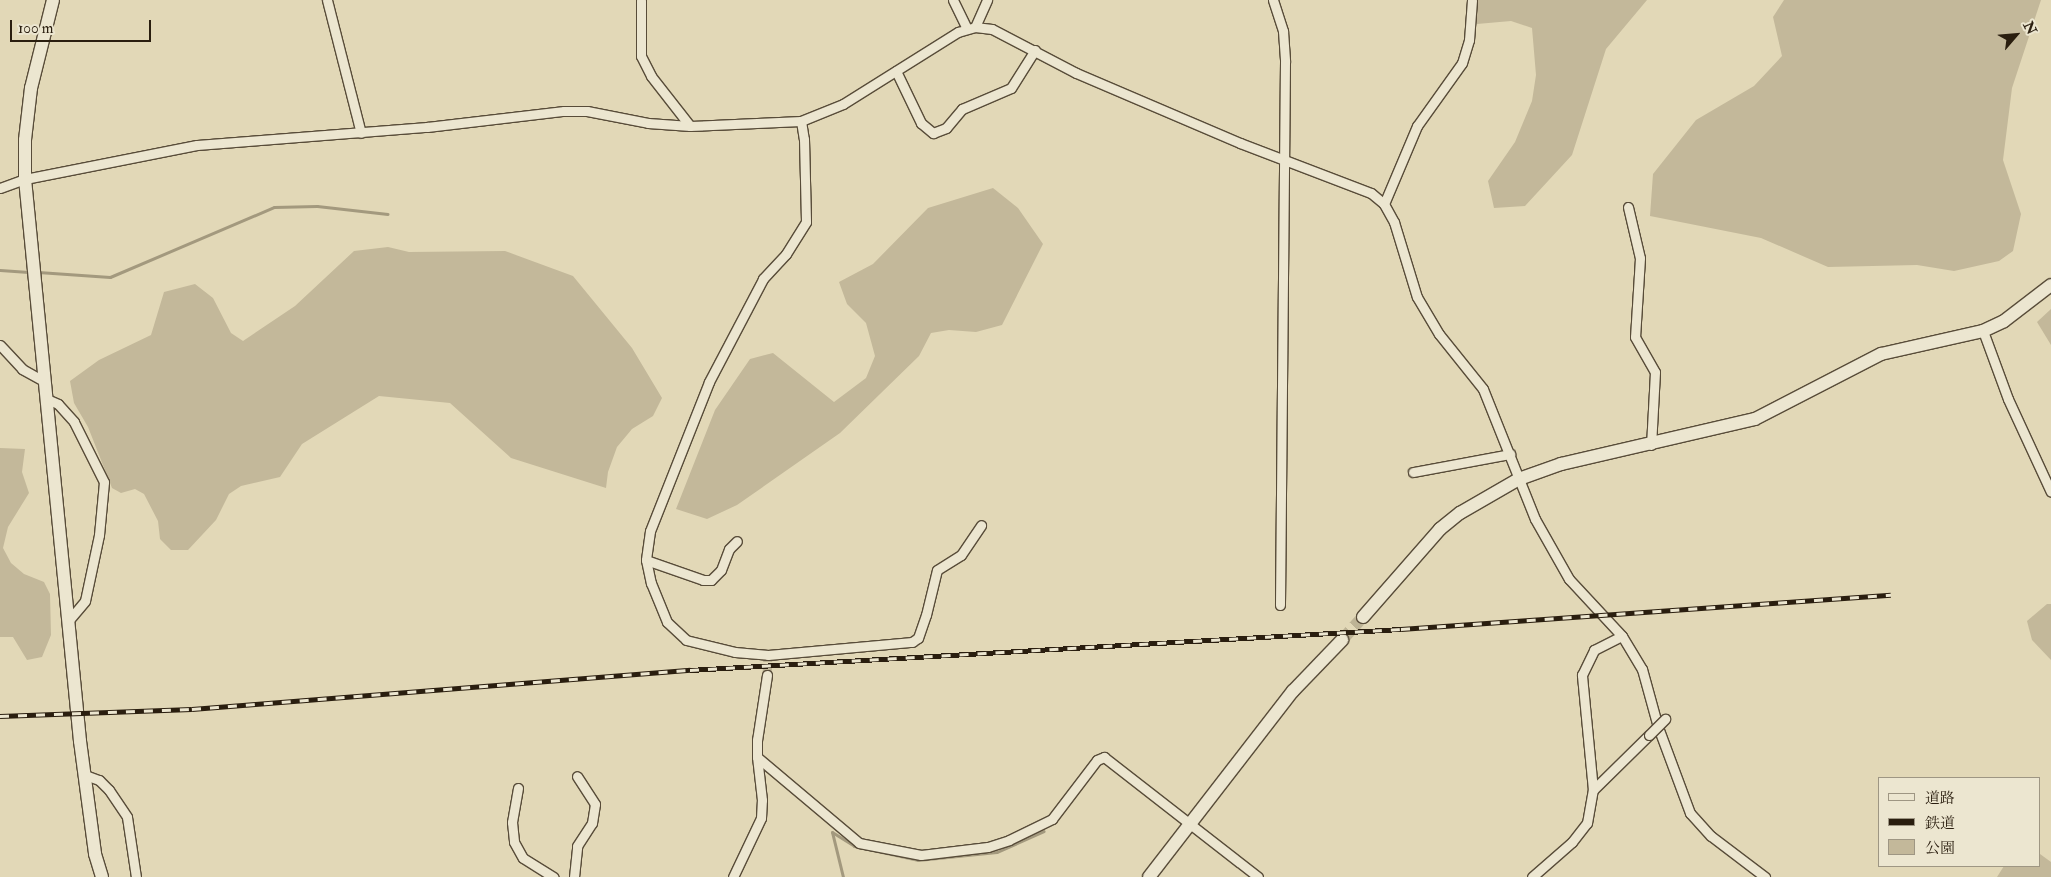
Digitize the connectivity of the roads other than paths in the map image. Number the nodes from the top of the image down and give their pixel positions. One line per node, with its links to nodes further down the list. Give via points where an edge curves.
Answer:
1 (53, 0): 15 (street, via 31,88 25,140)
2 (327, 0): 13 (street)
3 (641, 0): 12 (street, via 641,56 651,76)
4 (953, 0): 8 (street)
5 (987, 0): 8 (street)
6 (1273, 0): 14 (street, via 1285,46)
7 (1472, 0): 17 (street, via 1462,63 1417,126)
8 (971, 28): 9 (street, via 992,29); 10 (street)
9 (1035, 50): 10 (street, via 1011,88 962,109 946,128 934,133 920,123); 14 (street, via 1111,89)
10 (896, 71): 11 (street, via 843,104)
11 (801, 121): 12 (street); 31 (street, via 806,222 786,254 763,279 709,382 650,531)
12 (690, 126): 13 (street, via 648,123 587,110 564,110)
13 (361, 133): 15 (street, via 197,145)
14 (1283, 159): 17 (street, via 1371,193); 32 (street)
15 (25, 179): 16 (street); 22 (street)
16 (0, 188)
17 (1384, 204): 25 (street, via 1394,222 1417,297 1439,334 1483,389)
18 (1628, 206): 24 (street, via 1640,258 1635,337 1655,372)
19 (2051, 284): 20 (street, via 2004,321)
20 (1983, 331): 24 (street, via 1881,354 1770,414); 28 (street, via 2015,416)
21 (0, 345): 22 (street, via 22,369)
22 (45, 382): 23 (street)
23 (47, 399): 34 (street); 34 (street, via 58,404 74,422 104,482 85,601)
24 (1651, 445): 27 (street, via 1561,464)
25 (1510, 454): 26 (street); 27 (street)
26 (1413, 472)
27 (1519, 479): 33 (street, via 1460,513 1440,529); 35 (street, via 1535,519 1569,579)
28 (2051, 492)
29 (981, 525): 31 (street, via 961,555 937,570 918,638 902,643 768,655 735,652 686,640 666,622)
30 (737, 542): 31 (street, via 729,549 721,570 711,580)
31 (646, 560)
32 (1280, 605)
33 (1363, 617)
34 (69, 620): 40 (street)
35 (1622, 636): 43 (street, via 1594,650 1582,675); 53 (street, via 1642,669 1658,727 1690,813 1705,832)
36 (1342, 640): 44 (street, via 1293,691)
37 (766, 675): 39 (street, via 757,740)
38 (1665, 719): 43 (street, bridge)
39 (758, 758): 44 (street, via 860,843 921,855 988,847 1036,829 1052,819 1097,760 1104,757); 49 (street, via 761,818)
40 (85, 774): 45 (street, via 95,854); 46 (street, via 109,790 127,817)
41 (577, 776): 48 (street, via 595,804 592,823 577,846)
42 (518, 788): 47 (street, via 512,822 514,842 523,858)
43 (1594, 790): 52 (street, via 1593,804 1582,831)
44 (1190, 824): 50 (street); 51 (street)
45 (102, 877)
46 (136, 877)
47 (554, 877)
48 (574, 877)
49 (733, 877)
50 (1149, 877)
51 (1258, 877)
52 (1532, 877)
53 (1765, 877)

